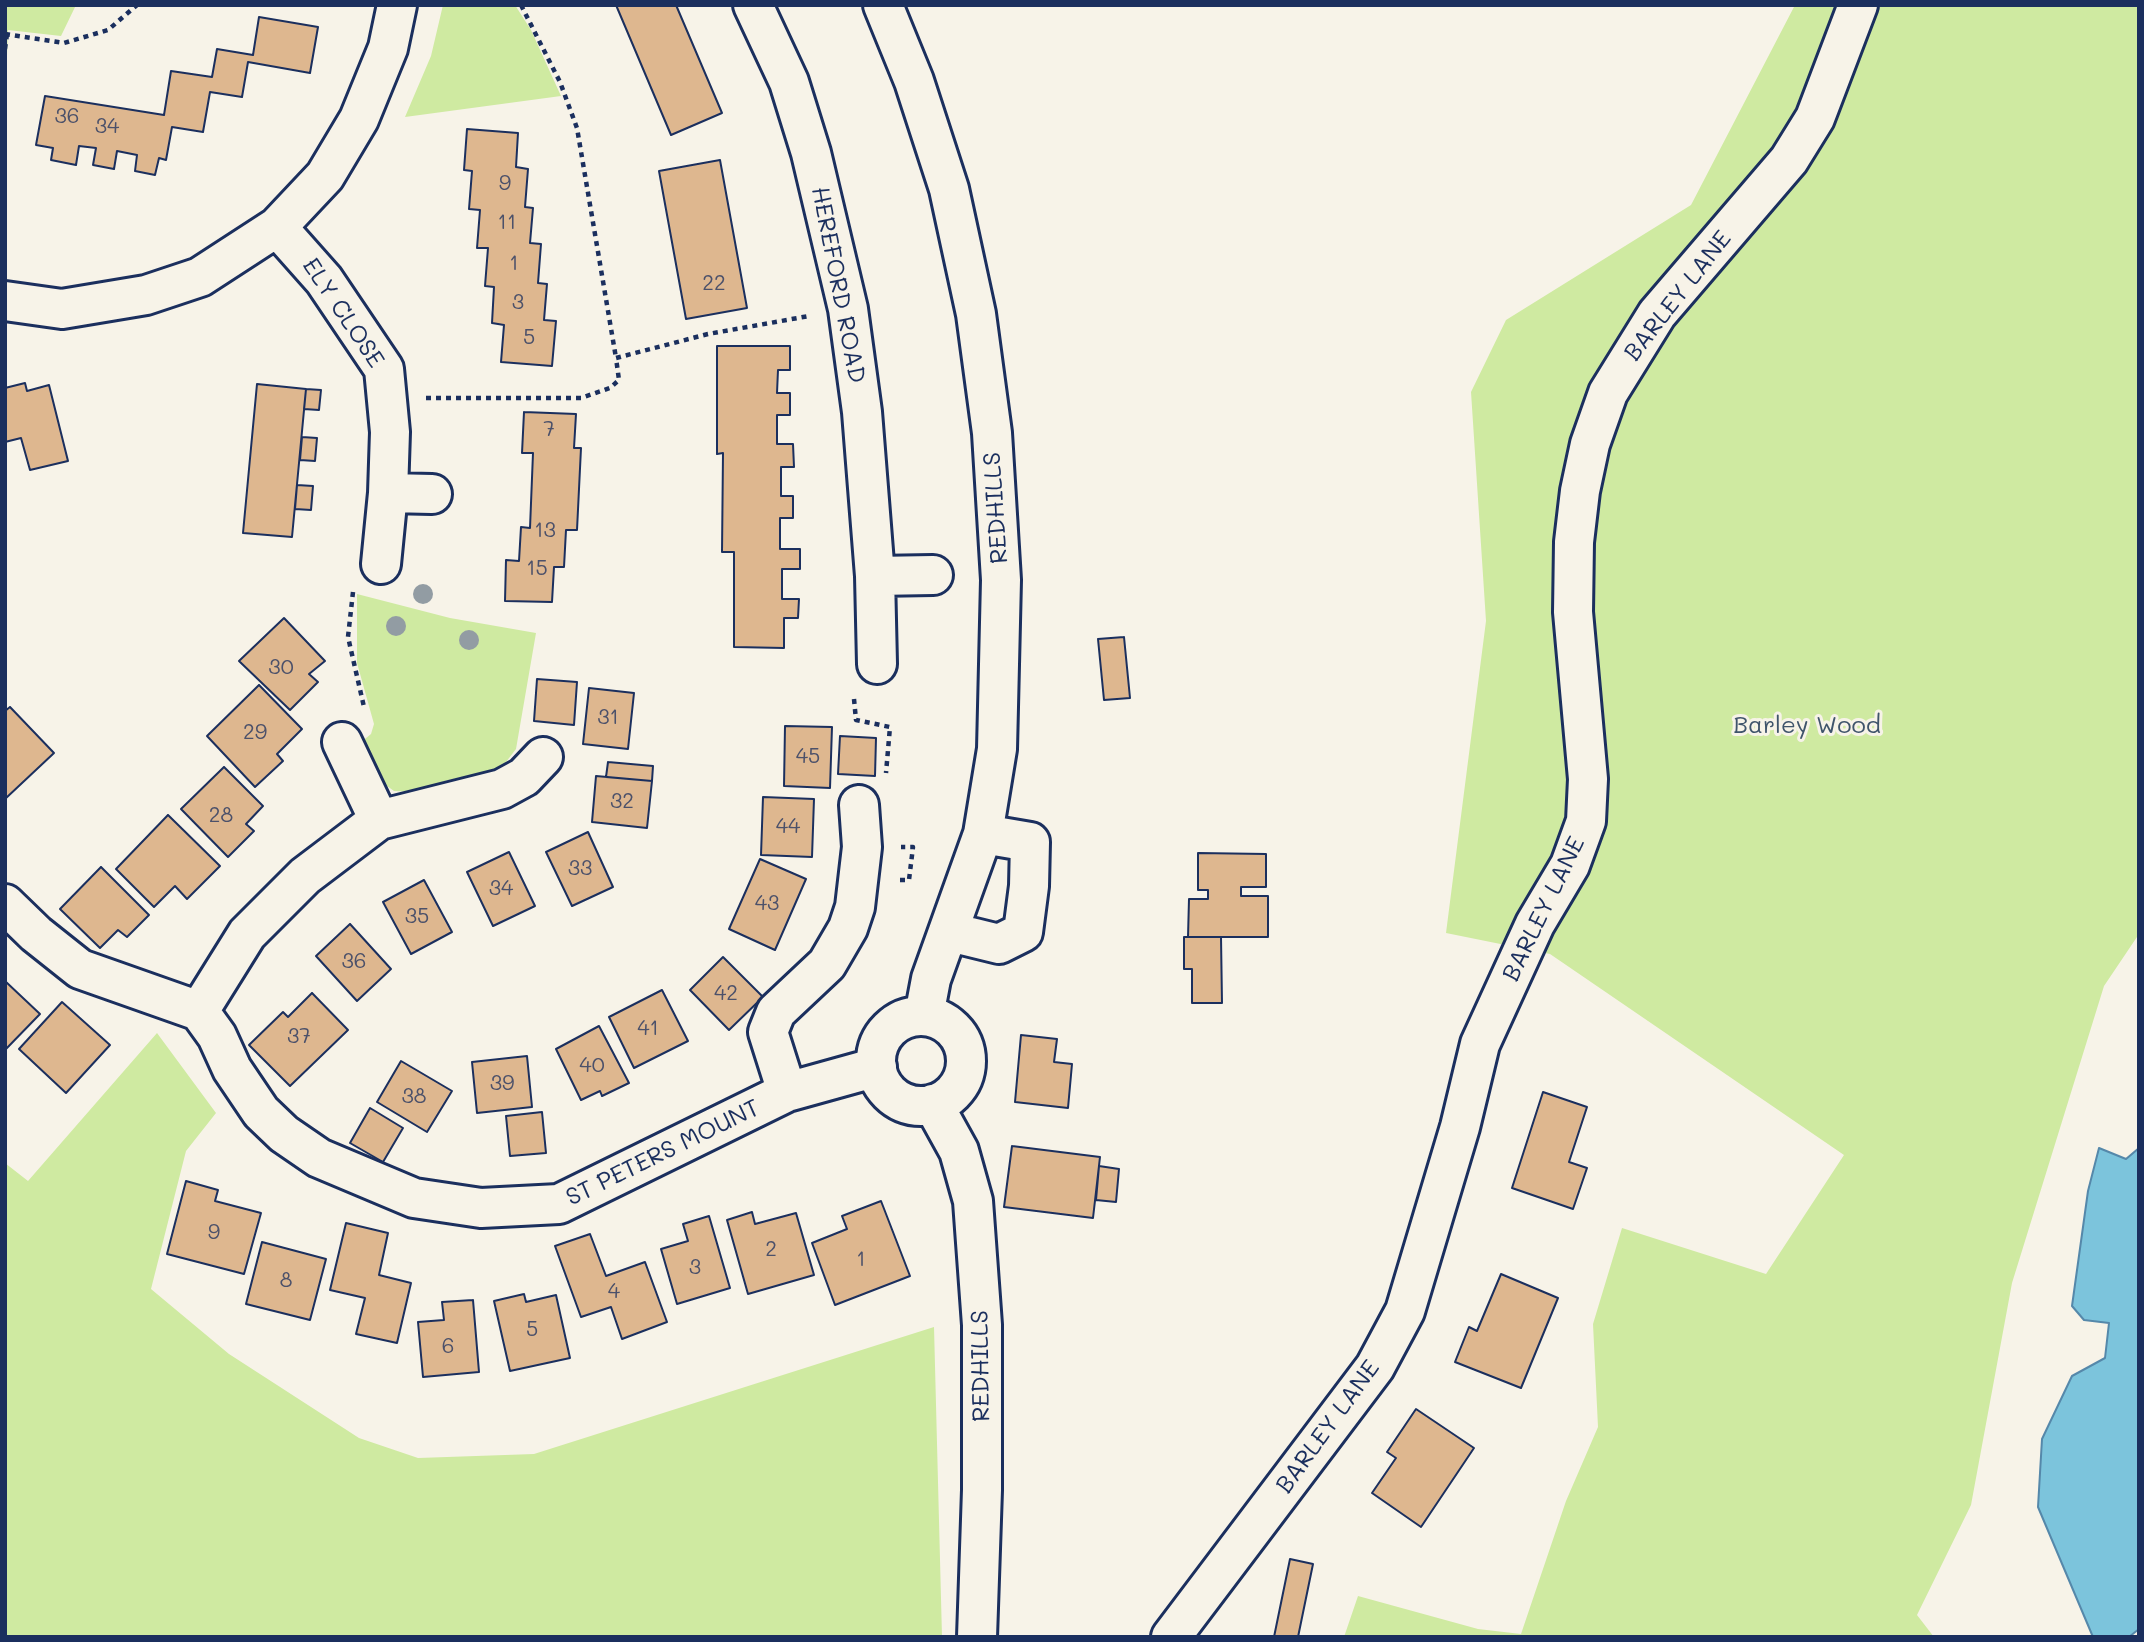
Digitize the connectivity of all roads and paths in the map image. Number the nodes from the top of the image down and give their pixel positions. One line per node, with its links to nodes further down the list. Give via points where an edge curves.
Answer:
1 (137, 5): 7 (path, via 108,30 64,43)
2 (397, 5): 9 (street, via 388,48 359,119 325,176)
3 (521, 5): 12 (path, via 560,82 577,128)
4 (753, 5): 11 (street, HEREFORD ROAD, via 789,82 808,142)
5 (883, 5): 25 (street, REDHILLS, via 914,81 949,189 976,314 992,433 1001,580 1000,675 997,749)
6 (1858, 5): 34 (street, BARLEY LANE, via 1815,118 1789,160 1657,314 1608,393 1582,480 1574,542 1573,612 1588,779 1586,821 1570,865 1535,924 1480,1044 1405,1311 1375,1367)
7 (6, 34): 8 (path)
8 (5, 49)
9 (277, 227): 10 (street, via 200,277 146,295 62,309); 13 (street, ELY CLOSE, via 353,320 384,369)
10 (5, 301)
11 (848, 309): 12 (path, via 708,334); 18 (street, HEREFORD ROAD, via 862,412)
12 (616, 358): 13 (path, via 620,380 581,398)
13 (387, 399): 14 (street, ELY CLOSE)
14 (388, 493): 15 (street); 16 (street, ELY CLOSE)
15 (432, 494)
16 (381, 564)
17 (933, 575): 18 (street)
18 (875, 576): 20 (street, HEREFORD ROAD)
19 (352, 597): 21 (path, via 348,637 367,723 358,736)
20 (877, 664)
21 (342, 743): 24 (street)
22 (543, 757): 24 (street, via 524,777 502,789)
23 (859, 805): 31 (street, ST PETERS MOUNT, via 862,847 848,928 827,964 776,1012 768,1032)
24 (379, 820): 28 (street, via 305,876 247,934)
25 (983, 834): 27 (street, REDHILLS); 27 (street, via 1030,842 1023,932 999,944)
26 (5, 904): 28 (street, via 80,969)
27 (950, 932): 29 (street, REDHILLS, via 931,979)
28 (199, 1011): 31 (street, ST PETERS MOUNT, via 261,1112 284,1134 319,1158 375,1184 414,1198 481,1208 559,1204)
29 (924, 1016): 30 (street, via 894,1024 877,1051); 32 (street, via 941,1020 956,1031 965,1047 967,1065 949,1097)
30 (877, 1067): 31 (street, ST PETERS MOUNT); 32 (street, via 883,1085 896,1099 914,1105)
31 (787, 1093)
32 (933, 1104): 33 (street, REDHILLS, via 959,1151 973,1201 982,1325)
33 (976, 1637)
34 (1171, 1637)

